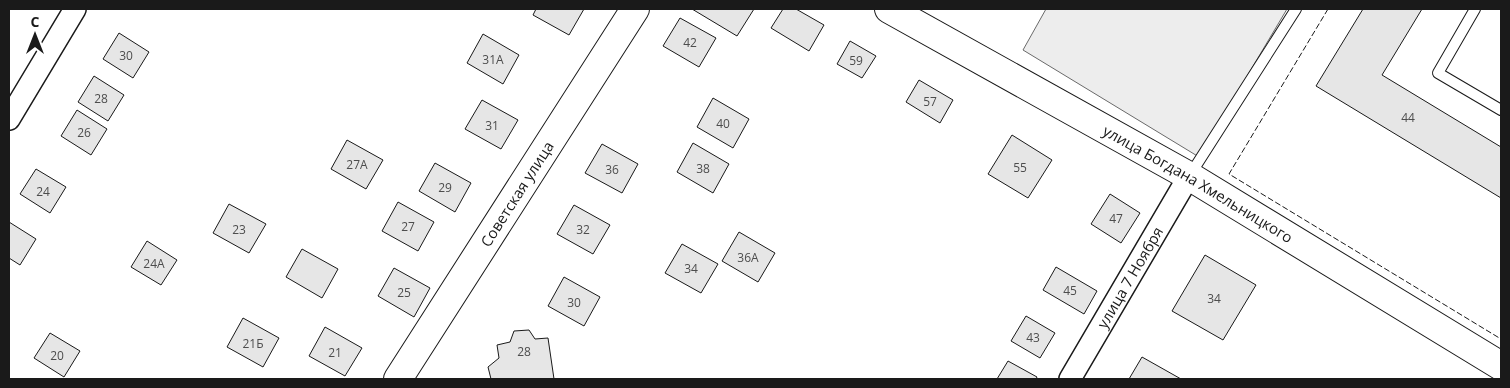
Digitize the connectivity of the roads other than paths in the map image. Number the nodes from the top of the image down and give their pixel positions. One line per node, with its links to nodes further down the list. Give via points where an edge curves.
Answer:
1 (75, 9): 7 (street)
2 (635, 9): 10 (street, Советская улица)
3 (889, 9): 8 (street, улица Богдана Хмельницкого)
4 (1296, 9): 8 (lane)
5 (1475, 9): 6 (lane, via 1438,73)
6 (1501, 110)
7 (9, 120)
8 (1189, 176): 9 (street, улица Богдана Хмельницкого); 11 (street, улица 7 Ноября)
9 (1501, 366)
10 (398, 379)
11 (1070, 379)

